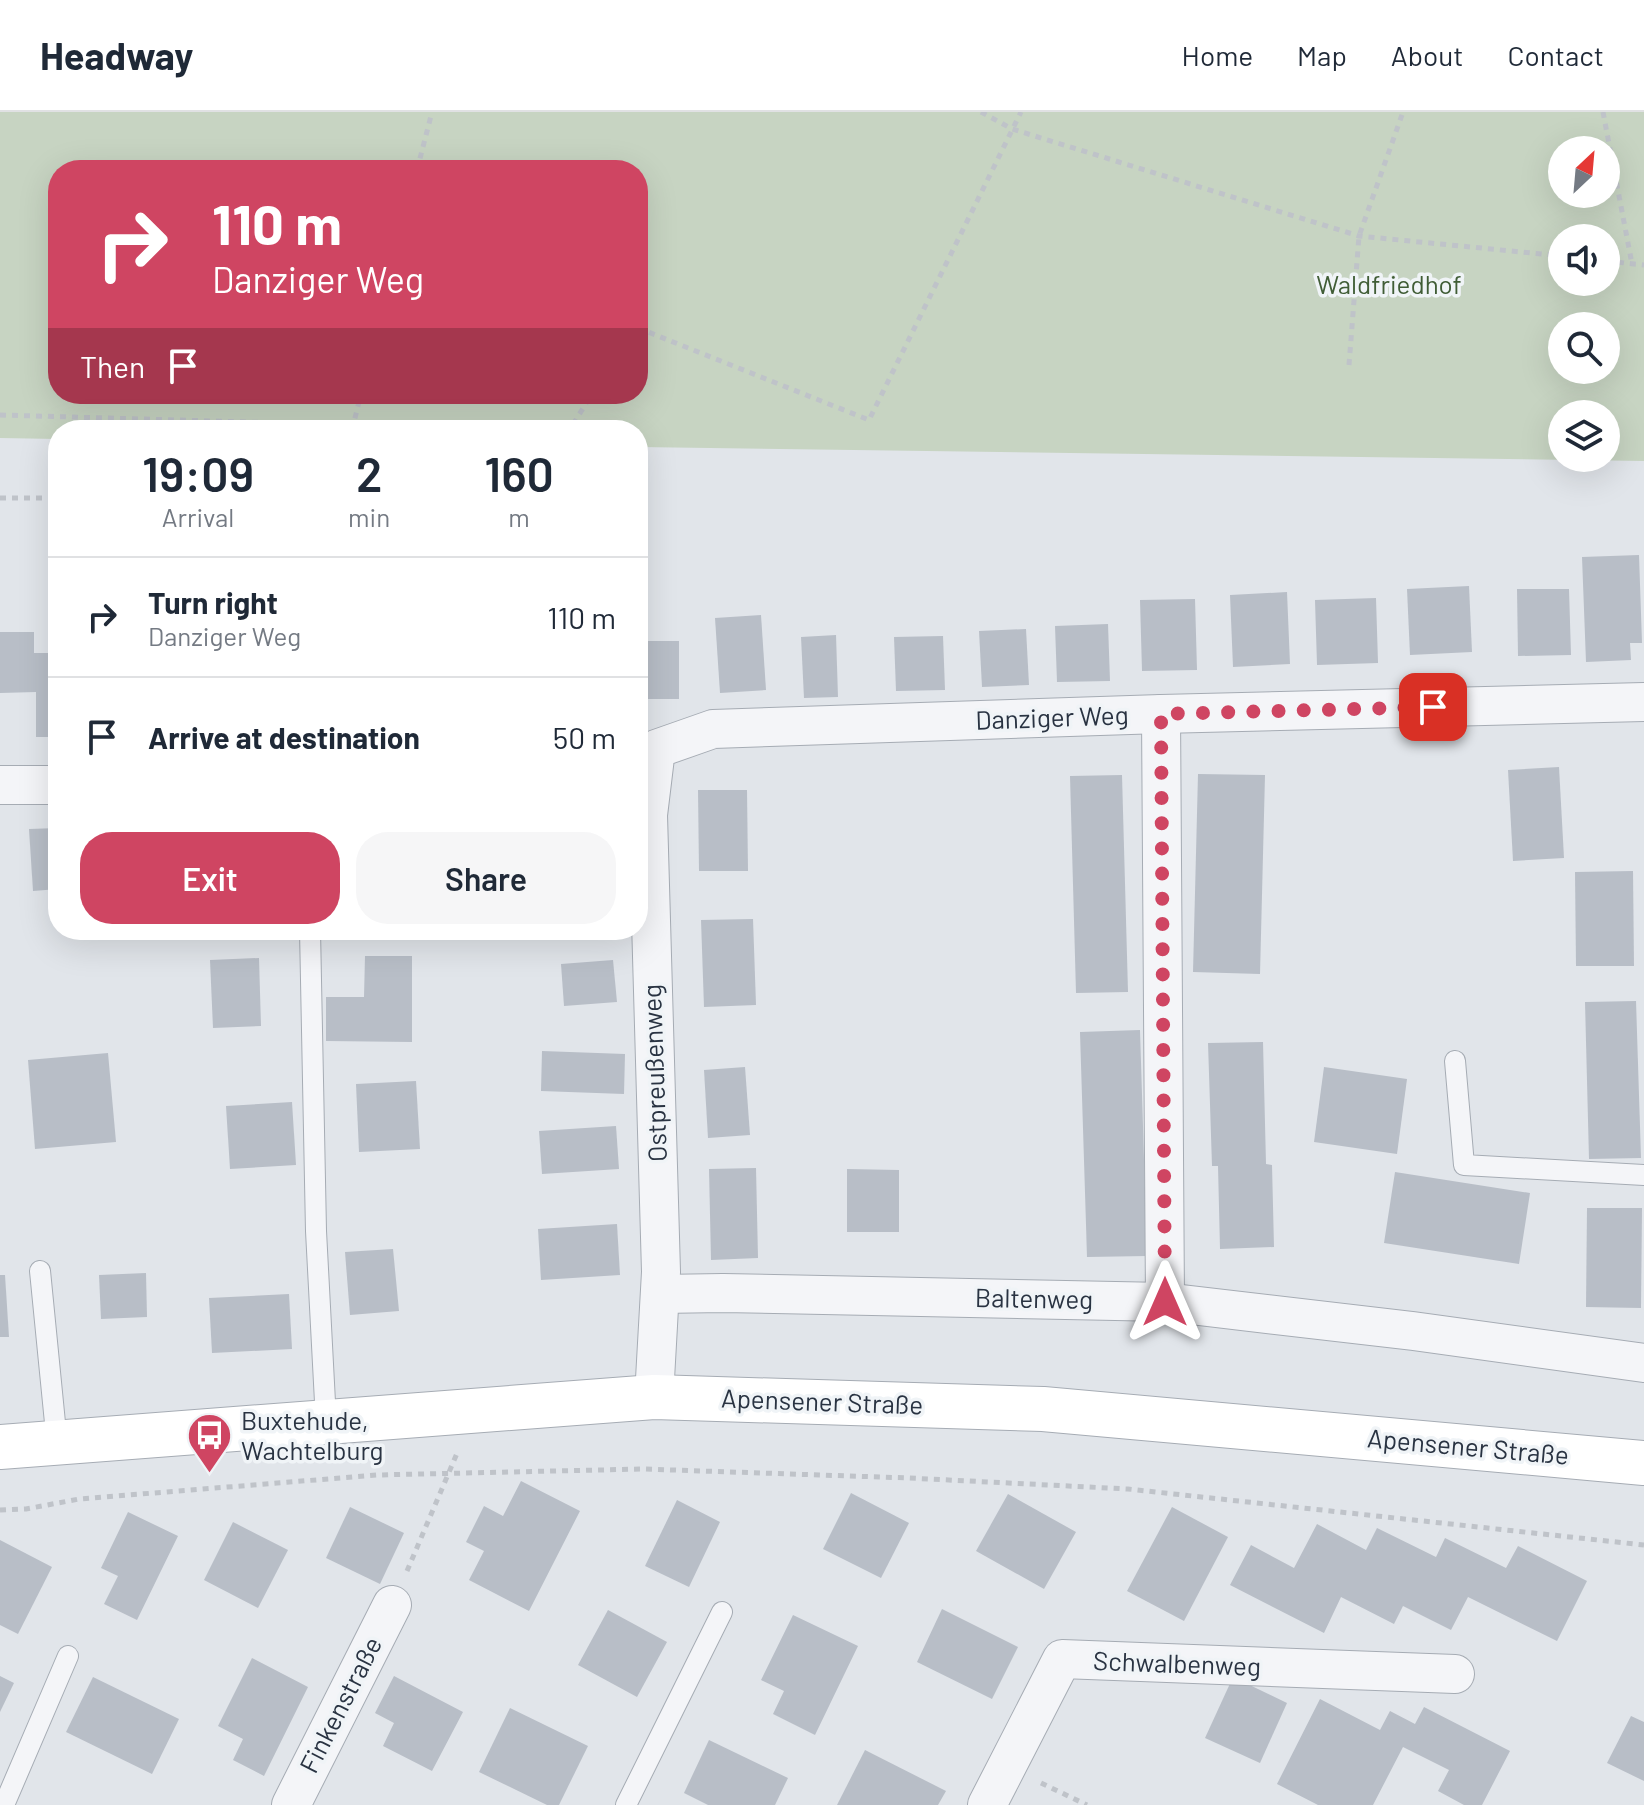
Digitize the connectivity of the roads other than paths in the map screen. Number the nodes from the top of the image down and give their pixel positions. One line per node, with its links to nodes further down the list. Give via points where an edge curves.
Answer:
1 (1644, 702): 2 (street, Danziger Weg)
2 (1161, 714): 3 (street, Danziger Weg, via 713,729); 11 (street)
3 (656, 749): 10 (street, Ostpreußenweg, via 648,815)
4 (0, 785): 5 (street)
5 (48, 785)
6 (310, 940): 14 (lane)
7 (1455, 1061): 8 (lane, via 1464,1165)
8 (1644, 1175)
9 (40, 1271): 15 (lane)
10 (660, 1294): 11 (street, Baltenweg); 13 (street, Ostpreußenweg)
11 (1165, 1302): 12 (street, Baltenweg)
12 (1644, 1363)
13 (654, 1397): 14 (main road, Apensener Straße); 17 (main road, Apensener Straße, via 1043,1409)
14 (326, 1421): 15 (main road, Apensener Straße)
15 (57, 1443): 16 (main road, Apensener Straße)
16 (0, 1447)
17 (1644, 1463)
18 (392, 1605): 23 (street, Finkenstraße)
19 (722, 1612): 24 (lane)
20 (68, 1656): 22 (lane)
21 (1455, 1674): 25 (street, Schwalbenweg, via 1062,1659)
22 (4, 1805)
23 (291, 1805)
24 (626, 1805)
25 (987, 1805)

